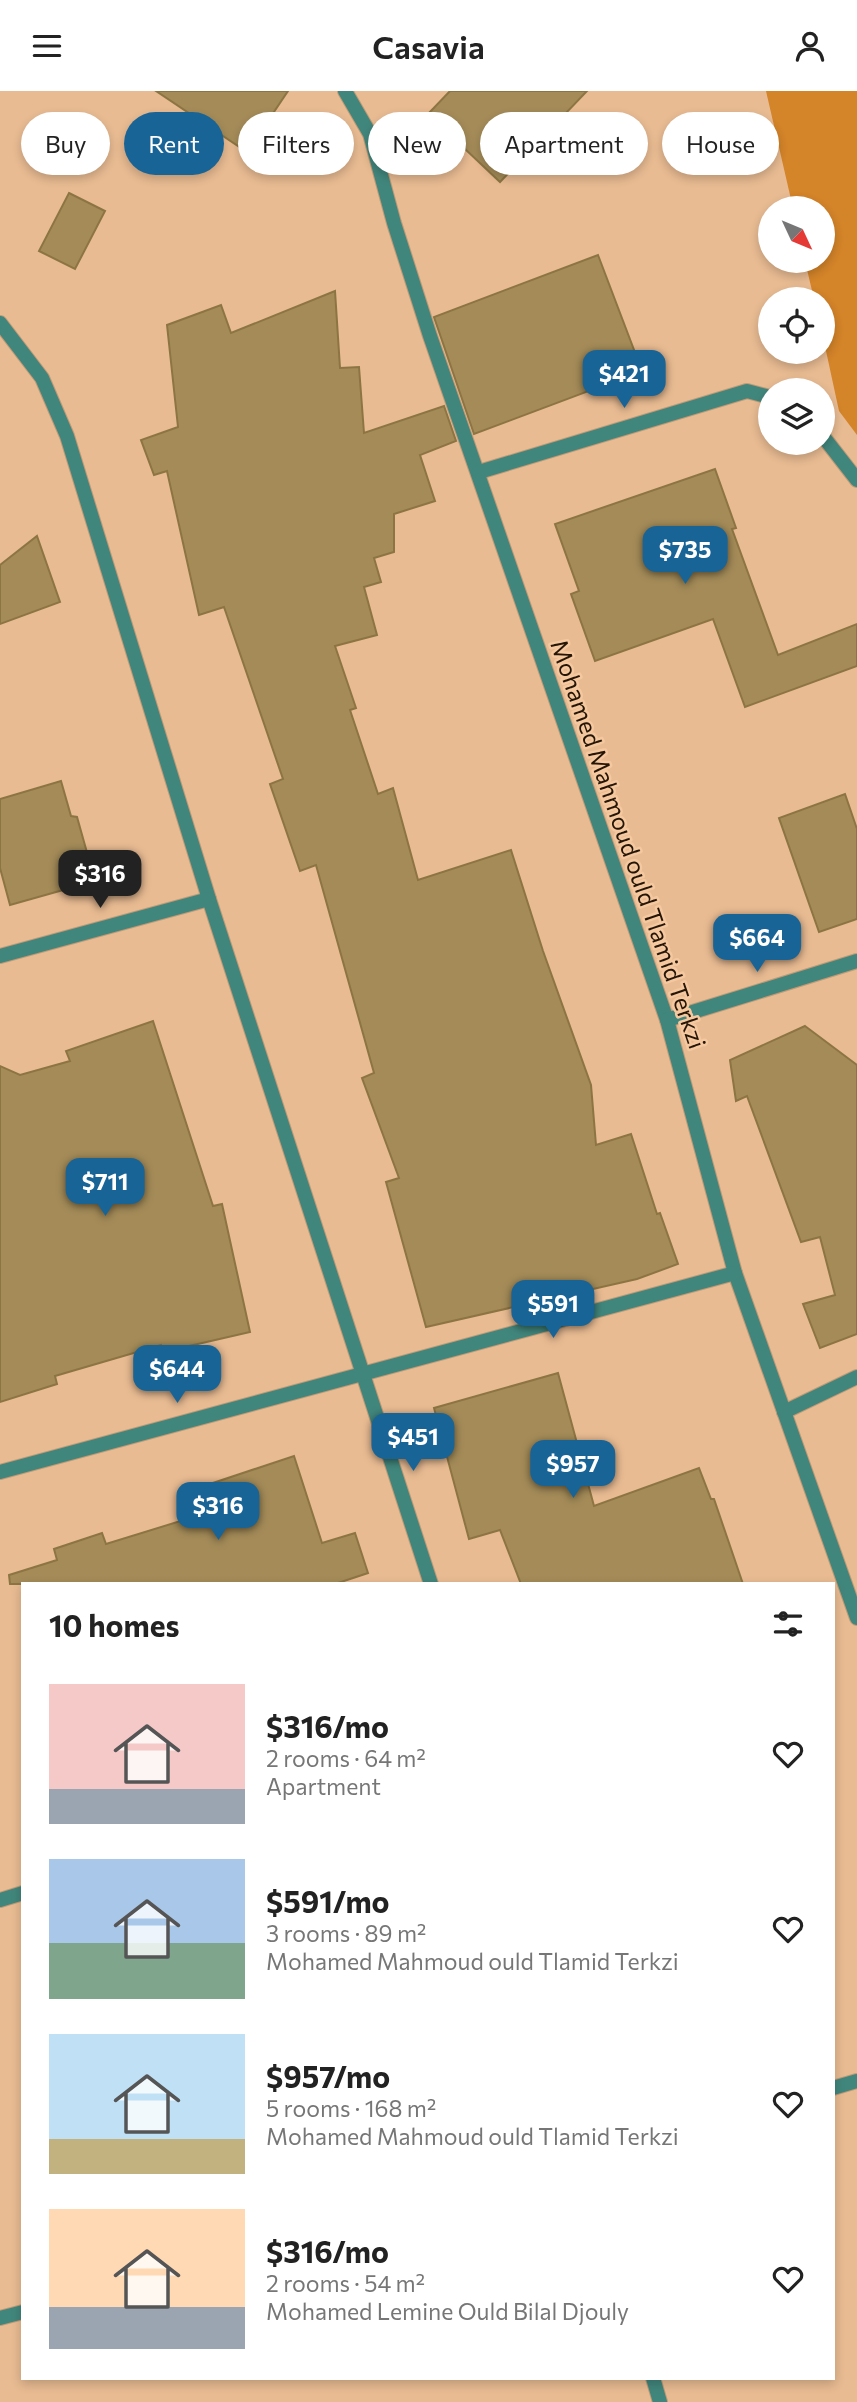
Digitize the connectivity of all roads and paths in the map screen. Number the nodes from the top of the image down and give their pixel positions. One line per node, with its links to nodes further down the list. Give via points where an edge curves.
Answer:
1 (345, 91): 5 (street, Mohamed Mahmoud ould Tlamid Terkzi, via 370,134 430,336)
2 (0, 323): 7 (street, via 42,379 67,436)
3 (758, 394): 5 (street, via 747,391)
4 (835, 452): 6 (street)
5 (480, 472): 10 (street, Mohamed Mahmoud ould Tlamid Terkzi)
6 (857, 480)
7 (209, 899): 8 (street); 12 (street)
8 (0, 956)
9 (857, 961): 10 (street)
10 (667, 1020): 11 (street, Mohamed Mahmoud ould Tlamid Terkzi)
11 (735, 1273): 12 (street); 14 (street, Mohamed Mahmoud ould Tlamid Terkzi)
12 (362, 1373): 15 (street); 16 (street)
13 (857, 1377): 14 (street)
14 (784, 1412): 17 (street, Mohamed Mahmoud ould Tlamid Terkzi)
15 (0, 1472)
16 (430, 1582)
17 (857, 1618)
18 (21, 1894): 19 (street)
19 (0, 1900)
20 (857, 2081): 21 (street)
21 (835, 2087)
22 (21, 2313): 23 (street)
23 (0, 2318)
24 (654, 2380): 25 (street)
25 (660, 2402)

